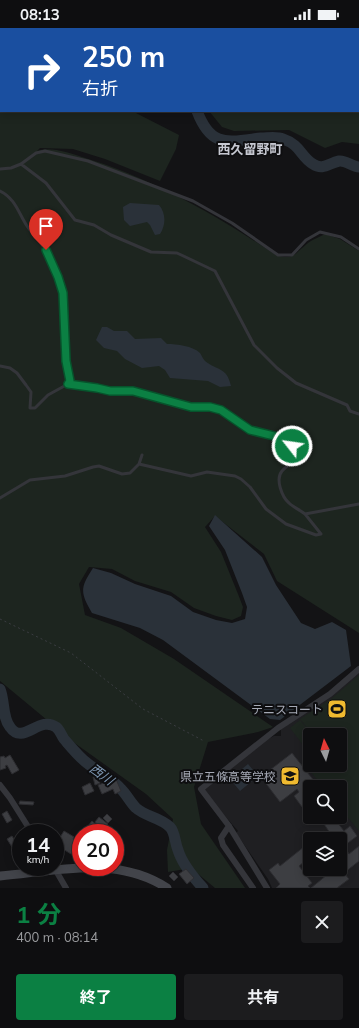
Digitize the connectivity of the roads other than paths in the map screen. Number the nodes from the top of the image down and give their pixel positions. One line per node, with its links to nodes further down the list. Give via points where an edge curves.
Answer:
1 (21, 164): 2 (lane); 4 (lane, via 46,151 88,161 193,201 232,223 278,255 292,255 306,240 320,232 341,237); 7 (lane, via 46,184 75,220 94,225 110,235 152,252 177,253 215,271 254,345 277,368 296,383 347,405 350,411)
2 (0, 169)
3 (0, 191): 6 (lane, via 9,197 46,250 58,277 64,300 66,361 70,381)
4 (359, 249)
5 (0, 366): 6 (lane, via 17,373 31,392 30,408 35,408 48,395)
6 (68, 384): 12 (lane, via 110,391 133,391 191,407 210,407 221,410 250,430 282,438 292,446 296,455 294,461 281,472 279,480 284,497 289,504)
7 (359, 414)
8 (142, 455): 9 (lane)
9 (139, 464): 10 (lane, via 130,473 115,473 99,466 65,476 30,480); 12 (lane, via 191,476 207,472 235,476 250,487 266,510 286,524 316,535 320,534)
10 (0, 498)
11 (359, 504): 12 (lane)
12 (305, 514)
13 (359, 670): 16 (street, via 330,694 278,728 200,789)
14 (0, 785): 15 (street)
15 (26, 824)
16 (229, 826): 23 (street, via 221,838 223,845); 24 (street)
17 (64, 869): 22 (street, via 120,869 148,878)
18 (12, 874): 19 (street)
19 (0, 876)
20 (59, 876): 21 (street)
21 (66, 888)
22 (167, 888)
23 (253, 888)
24 (267, 888)

